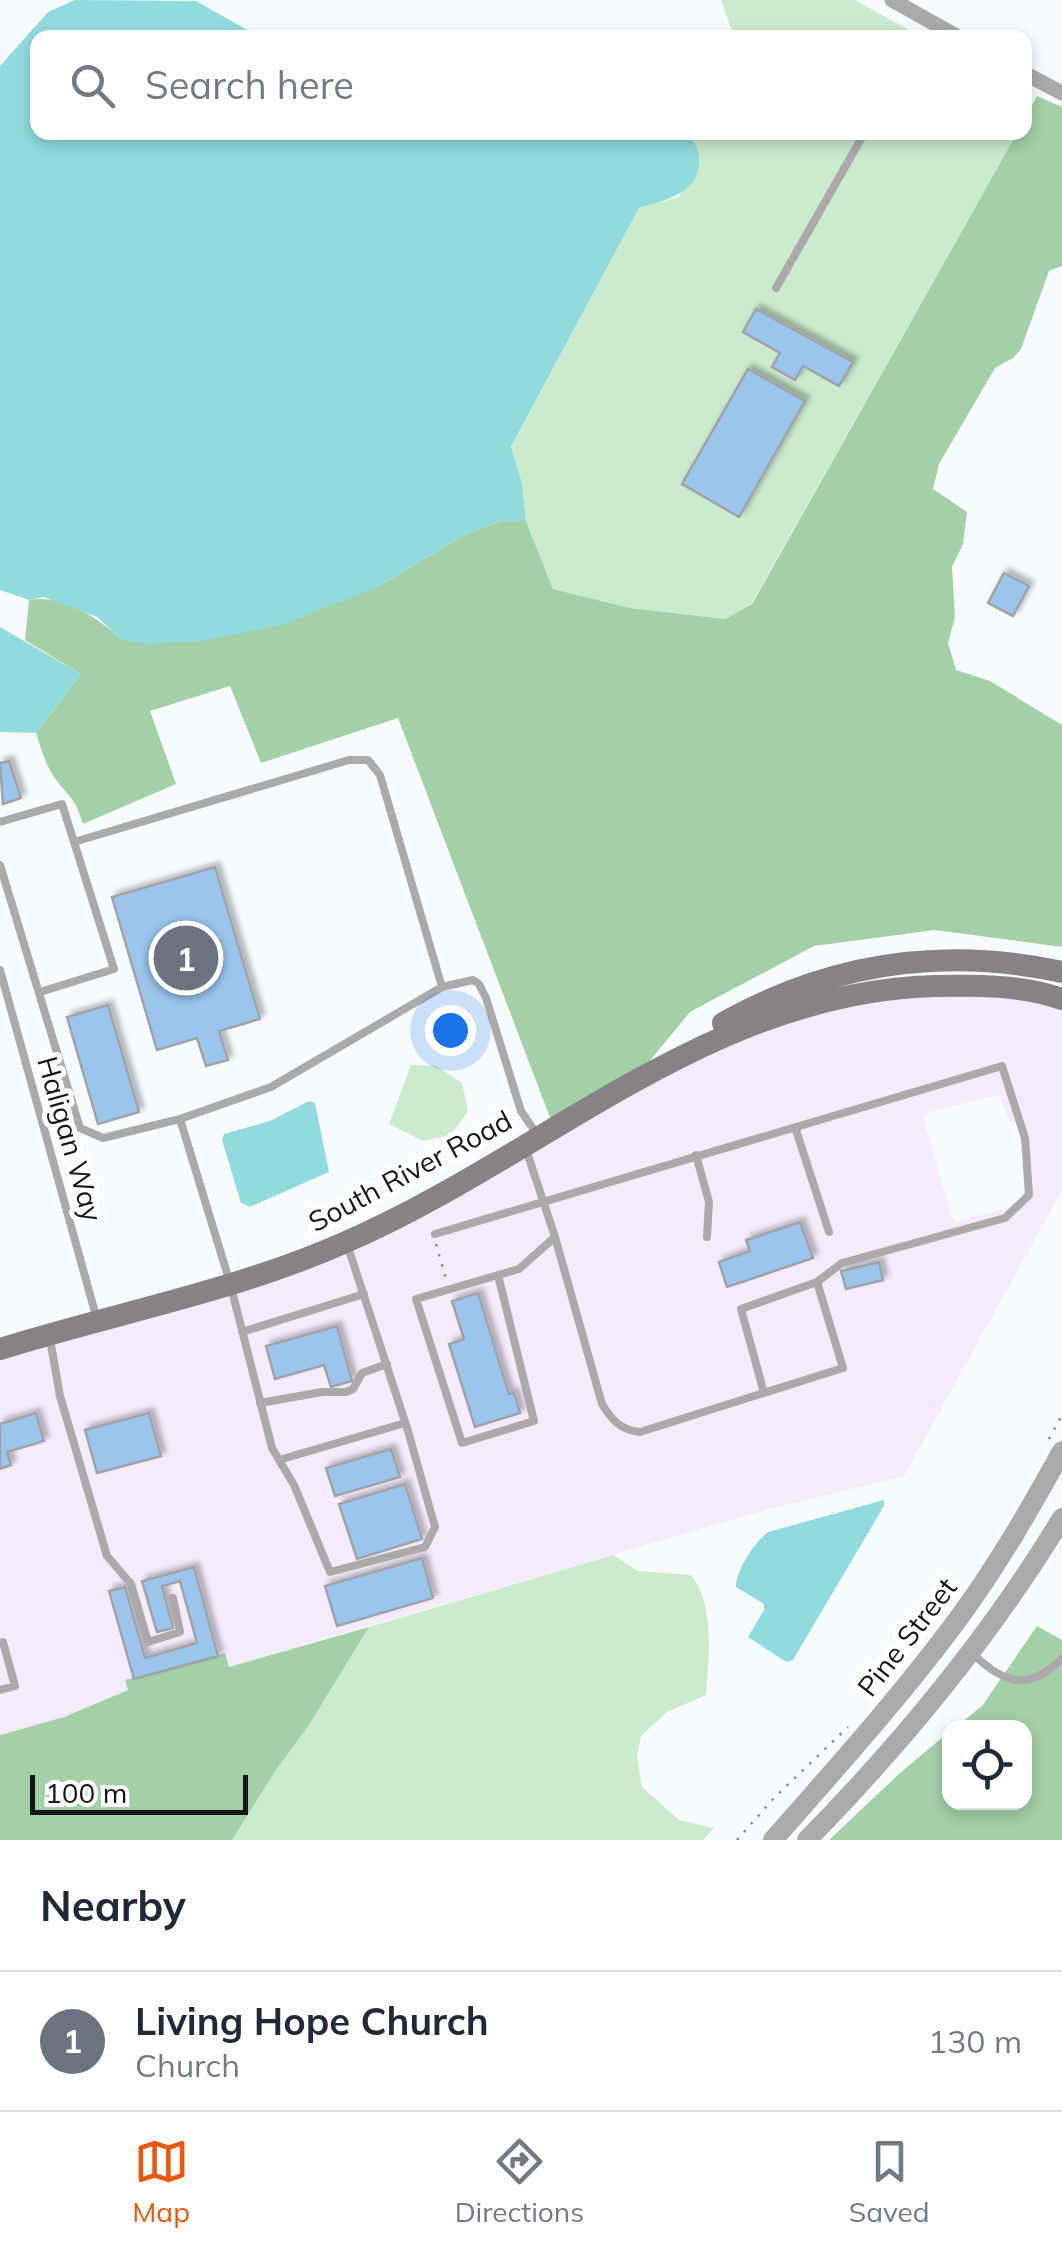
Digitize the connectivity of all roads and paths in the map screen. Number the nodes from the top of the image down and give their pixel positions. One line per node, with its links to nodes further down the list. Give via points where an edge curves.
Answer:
1 (892, 0): 2 (street)
2 (946, 30)
3 (1032, 77): 4 (street)
4 (1062, 93)
5 (860, 140): 6 (lane)
6 (776, 288)
7 (0, 822): 8 (lane, via 62,804)
8 (74, 842): 12 (lane, via 368,760 380,775); 13 (lane, via 114,969)
9 (0, 865): 13 (lane)
10 (0, 970): 31 (lane, Haligan Way)
11 (1062, 972): 15 (main road, South River Road, via 957,960 827,976 761,1002)
12 (442, 988): 16 (lane, via 271,1087); 18 (lane, via 463,980 479,984)
13 (40, 992): 16 (lane, via 80,1128 104,1138)
14 (1062, 1000): 15 (main road, South River Road, via 974,985 829,999)
15 (662, 1064): 18 (main road, South River Road)
16 (180, 1119): 28 (lane)
17 (794, 1127): 19 (lane); 21 (lane); 27 (lane, via 1002,1066 1025,1138 1028,1195 1005,1218 842,1263)
18 (532, 1141): 20 (lane); 25 (main road, South River Road)
19 (696, 1155): 20 (lane); 23 (lane, via 708,1202)
20 (543, 1201): 22 (lane); 24 (lane)
21 (830, 1232)
22 (555, 1237): 26 (lane, via 519,1269); 36 (lane, via 612,1420 640,1432)
23 (707, 1237)
24 (435, 1238): 29 (path)
25 (347, 1242): 28 (main road, South River Road); 30 (lane)
26 (498, 1275): 29 (lane); 29 (lane, via 534,1421 462,1442 416,1299)
27 (817, 1282): 36 (lane, via 741,1308); 36 (lane, via 843,1368)
28 (230, 1283): 31 (main road, South River Road); 32 (lane)
29 (449, 1289)
30 (364, 1294): 32 (lane); 35 (lane)
31 (97, 1321): 33 (main road, South River Road)
32 (242, 1332): 37 (lane)
33 (49, 1334): 34 (main road, South River Road); 43 (lane, via 60,1396 107,1556 131,1584 148,1642 180,1632)
34 (0, 1349)
35 (387, 1364): 37 (lane, via 362,1373 346,1392); 39 (lane)
36 (764, 1392)
37 (260, 1404): 41 (lane)
38 (1062, 1415): 40 (path)
39 (405, 1423): 41 (lane); 41 (lane, via 435,1527 425,1547 330,1572)
40 (1053, 1449): 44 (street, Pine Street, via 1013,1536)
41 (280, 1460)
42 (1062, 1518): 46 (street)
43 (173, 1598)
44 (945, 1635): 46 (street); 51 (street, Pine Street)
45 (0, 1643): 48 (lane, via 15,1686)
46 (972, 1653): 47 (lane, via 1015,1682 1038,1677); 52 (street)
47 (1062, 1658)
48 (0, 1690)
49 (850, 1724): 50 (path)
50 (737, 1840)
51 (772, 1840)
52 (807, 1840)

